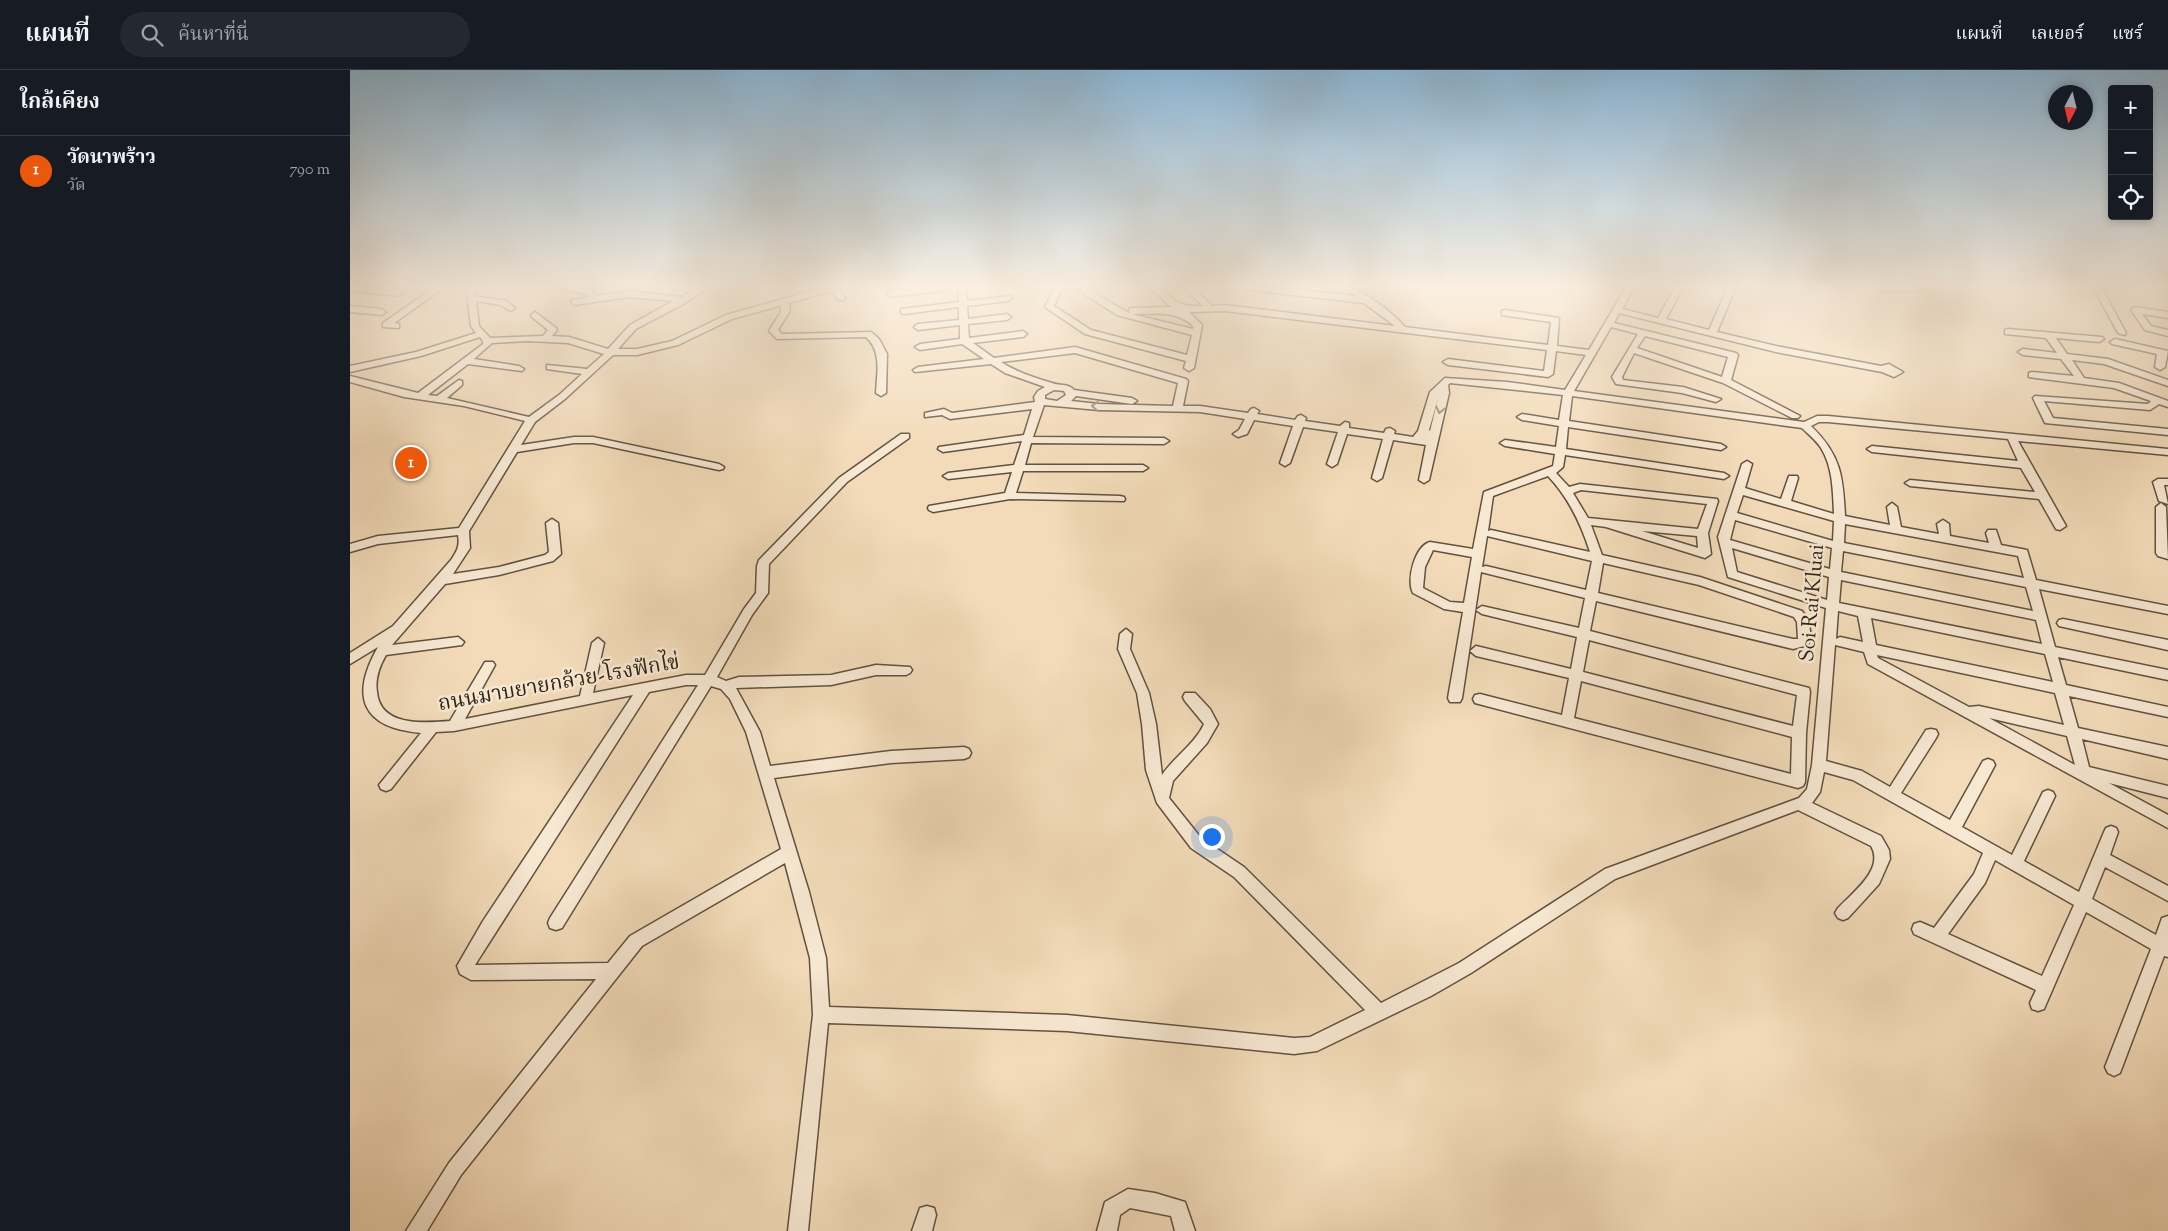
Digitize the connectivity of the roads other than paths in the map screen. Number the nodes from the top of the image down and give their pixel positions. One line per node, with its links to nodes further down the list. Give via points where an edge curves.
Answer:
1 (469, 341): 33 (street)
2 (486, 341): 29 (street, via 487,345)
3 (573, 341): 22 (street)
4 (620, 341): 22 (street)
5 (679, 341): 22 (street, via 637,352)
6 (876, 341): 46 (street, via 882,354)
7 (971, 341): 17 (street)
8 (1117, 341): 9 (street, via 1190,364)
9 (1194, 341)
10 (1498, 341): 20 (street)
11 (1553, 341): 20 (street)
12 (1599, 341): 23 (street)
13 (1637, 341): 21 (street)
14 (1676, 341): 40 (street, via 1732,355)
15 (1743, 341): 27 (street, via 1894,374 1898,372)
16 (2053, 341): 26 (street)
17 (965, 342): 19 (street); 28 (street)
18 (2115, 342): 25 (street)
19 (920, 347)
20 (1552, 348): 23 (street); 30 (street, via 1548,374)
21 (1632, 349): 40 (street); 50 (street, via 1617,376 1619,382 1683,390)
22 (610, 352): 36 (street)
23 (1593, 352): 47 (street)
24 (2023, 352): 26 (street)
25 (2165, 353): 32 (street)
26 (2064, 356): 39 (street); 43 (street, via 2105,361)
27 (1895, 357)
28 (992, 360): 35 (street); 44 (street, via 1008,371); 55 (street, via 1075,350 1183,381)
29 (466, 361): 34 (street); 48 (street)
30 (1448, 362)
31 (550, 367): 36 (street)
32 (2160, 367)
33 (350, 369)
34 (520, 369)
35 (918, 370)
36 (590, 372): 60 (street, via 558,402)
37 (2032, 375): 39 (street)
38 (350, 379): 48 (street)
39 (2081, 380): 51 (street, via 2116,384)
40 (1726, 381): 58 (street)
41 (460, 383): 49 (street)
42 (1443, 383): 47 (street, via 1461,380); 69 (street, via 1435,392); 72 (street, one-way to 72, via 1444,393)
43 (2168, 383)
44 (1053, 387): 45 (street, via 1067,388); 52 (street, via 1041,392)
45 (1070, 392): 53 (street, via 1071,396); 55 (street)
46 (881, 393)
47 (1568, 393): 62 (street); 63 (street)
48 (420, 396): 49 (street)
49 (439, 399): 60 (street)
50 (1716, 399)
51 (2157, 400): 54 (street); 65 (street, via 2150,407 2038,398 2049,420)
52 (1041, 403): 53 (street); 56 (street, via 950,416 944,412); 71 (street)
53 (1061, 403): 55 (street, one-way to 53, via 1100,407)
54 (2168, 404)
55 (1178, 406): 57 (street)
56 (928, 414)
57 (1252, 414): 61 (street); 66 (street, via 1243,432)
58 (1795, 416)
59 (1522, 417): 62 (street)
60 (531, 420): 76 (street)
61 (1300, 421): 64 (street); 81 (street)
62 (1564, 423): 75 (street); 79 (street)
63 (1806, 425): 70 (street, via 1817,419 1828,419); 106 (street, Soi Rai Kluai, via 1831,458 1839,495)
64 (1345, 427): 67 (street); 82 (street)
65 (2168, 432)
66 (1238, 434)
67 (1389, 434): 69 (street); 91 (street)
68 (905, 436): 153 (street, via 842,480 763,563 760,597)
69 (1421, 436): 72 (street)
70 (2011, 436): 80 (street); 84 (street)
71 (1028, 439): 73 (street); 77 (street); 86 (street)
72 (1433, 439): 93 (street)
73 (1164, 441)
74 (1505, 443): 79 (street)
75 (1721, 447)
76 (514, 449): 85 (street, via 594,440); 113 (street)
77 (943, 449)
78 (1872, 449): 84 (street)
79 (1560, 452): 88 (street); 90 (street)
80 (2168, 452)
81 (1285, 463)
82 (1332, 464)
83 (1747, 464): 97 (street)
84 (2024, 465): 99 (street)
85 (719, 467)
86 (1019, 468): 87 (street); 89 (street); 98 (street)
87 (1143, 468)
88 (1553, 471): 96 (street); 122 (street, via 1488,494)
89 (948, 476)
90 (1724, 476)
91 (1377, 478)
92 (1793, 478): 101 (street)
93 (1424, 480)
94 (2168, 482): 102 (street, via 2158,482)
95 (1910, 483): 99 (street)
96 (1571, 490): 107 (street); 114 (street, via 1580,487 1714,501)
97 (1739, 490): 101 (street); 105 (street)
98 (1010, 496): 100 (street); 104 (street)
99 (2041, 496): 111 (street)
100 (1120, 498)
101 (1785, 503): 106 (street)
102 (2165, 504): 123 (street, via 2162,553)
103 (1892, 507): 112 (street)
104 (933, 508)
105 (1731, 515): 118 (street); 119 (street)
106 (1840, 519): 112 (street); 119 (street, Soi Rai Kluai)
107 (1584, 522): 109 (street); 124 (street)
108 (552, 523): 127 (street, via 554,554 549,558 490,573)
109 (1609, 524): 114 (street); 114 (street, via 1705,554)
110 (1944, 524): 117 (street)
111 (2060, 526)
112 (1896, 530): 117 (street)
113 (463, 531): 120 (street, via 378,540); 127 (street, ถนนมาบยายกล้วย-โรงฟักไข่, via 465,547)
114 (1702, 533)
115 (1992, 533): 121 (street)
116 (1491, 534): 124 (street)
117 (1946, 539): 121 (street)
118 (1725, 542): 126 (street); 130 (street, via 1732,574)
119 (1838, 546): 126 (street, Soi Rai Kluai); 128 (street)
120 (350, 548)
121 (1996, 548): 128 (street, via 2023,553)
122 (1478, 554): 131 (street); 131 (street, via 1430,546 1417,574 1417,590 1448,606)
123 (2168, 555)
124 (1598, 560): 129 (street); 129 (street, via 1700,581 1798,614 1803,621 1804,642 1793,644)
125 (1486, 570): 129 (street)
126 (1835, 576): 130 (street, Soi Rai Kluai); 135 (street)
127 (443, 580): 137 (street, ถนนมาบยายกล้วย-โรงฟักไข่)
128 (2032, 584): 133 (street); 135 (street)
129 (1592, 595): 139 (street)
130 (1833, 606): 134 (street); 171 (street, Soi Rai Kluai)
131 (1470, 608): 158 (street)
132 (1482, 610): 139 (street)
133 (2168, 610)
134 (1864, 613): 144 (street); 147 (street)
135 (2041, 617): 147 (street)
136 (2063, 623): 143 (street)
137 (399, 627): 145 (street, ถนนมาบยายกล้วย-โรงฟักไข่); 148 (street)
138 (1126, 634): 179 (street, via 1124,650 1143,693 1153,770)
139 (1584, 634): 151 (street); 167 (street, via 1804,692)
140 (458, 642): 145 (street)
141 (1840, 642): 144 (street)
142 (598, 643): 160 (street)
143 (2168, 645)
144 (1869, 648): 156 (street); 162 (street, via 1872,661)
145 (383, 651): 165 (street, ถนนมาบยายกล้วย-โรงฟักไข่, via 369,681 373,707 384,718 396,723)
146 (1476, 651): 151 (street)
147 (2051, 651): 152 (street); 156 (street)
148 (350, 659)
149 (489, 665): 164 (street)
150 (906, 670): 154 (street, via 876,670 831,680 739,682)
151 (1576, 675): 163 (street); 167 (street)
152 (2168, 675)
153 (710, 680): 154 (street, ถนนมาบยายกล้วย-โรงฟักไข่); 155 (street, ถนนมาบยายกล้วย-โรงฟักไข่, via 686,680); 191 (street)
154 (726, 686): 173 (street, via 735,696 753,732)
155 (645, 688): 160 (street, ถนนมาบยายกล้วย-โรงฟักไข่); 196 (street, via 465,966 471,972)
156 (2062, 690): 161 (street); 166 (street)
157 (1190, 697): 179 (street, via 1211,724 1202,742 1185,755 1166,778)
158 (1455, 698)
159 (1480, 699): 163 (street)
160 (585, 700): 164 (street, ถนนมาบยายกล้วย-โรงฟักไข่)
161 (2168, 712)
162 (1969, 713): 166 (street, via 1979,711); 174 (street)
163 (1567, 721): 167 (street, via 1798,782)
164 (454, 726): 165 (street, ถนนมาบยายกล้วย-โรงฟักไข่)
165 (432, 728): 175 (street)
166 (2073, 732): 169 (street); 174 (street)
167 (1799, 733)
168 (1931, 734): 177 (street)
169 (2168, 752)
170 (964, 753): 173 (street, via 891,757)
171 (1819, 765): 177 (street, via 1856,776); 180 (street, Soi Rai Kluai, via 1812,792)
172 (1988, 765): 182 (street)
173 (764, 773): 185 (street)
174 (2083, 773): 176 (street); 181 (street)
175 (386, 785)
176 (2168, 792)
177 (1892, 796): 182 (street)
178 (2048, 796): 187 (street)
179 (1162, 799): 199 (street, via 1196,843 1239,872)
180 (1799, 804): 190 (street, via 1876,841 1882,848 1884,856 1875,878); 199 (street, via 1610,874 1464,968)
181 (2168, 822)
182 (1953, 829): 184 (street)
183 (2111, 832): 186 (street)
184 (1991, 851): 187 (street); 194 (street, via 1980,878)
185 (788, 853): 196 (street, via 636,941); 200 (street, via 818,958)
186 (2102, 858): 188 (street); 189 (street)
187 (2015, 864): 189 (street)
188 (2168, 894)
189 (2082, 902): 195 (street); 197 (street)
190 (1843, 913)
191 (556, 923)
192 (2168, 923): 195 (street)
193 (1920, 929): 194 (street)
194 (1937, 936): 197 (street)
195 (2164, 948): 201 (street)
196 (612, 971): 202 (street, via 455,1169)
197 (2045, 986): 198 (street)
198 (2038, 1003)
199 (1379, 1013): 200 (street, via 1325,1040 1294,1046 1067,1023)
200 (821, 1015): 203 (street)
201 (2114, 1067)
202 (416, 1231)
203 (798, 1231)
204 (1107, 1231): 205 (street, via 1112,1209 1128,1198 1178,1209)
205 (1185, 1231)

